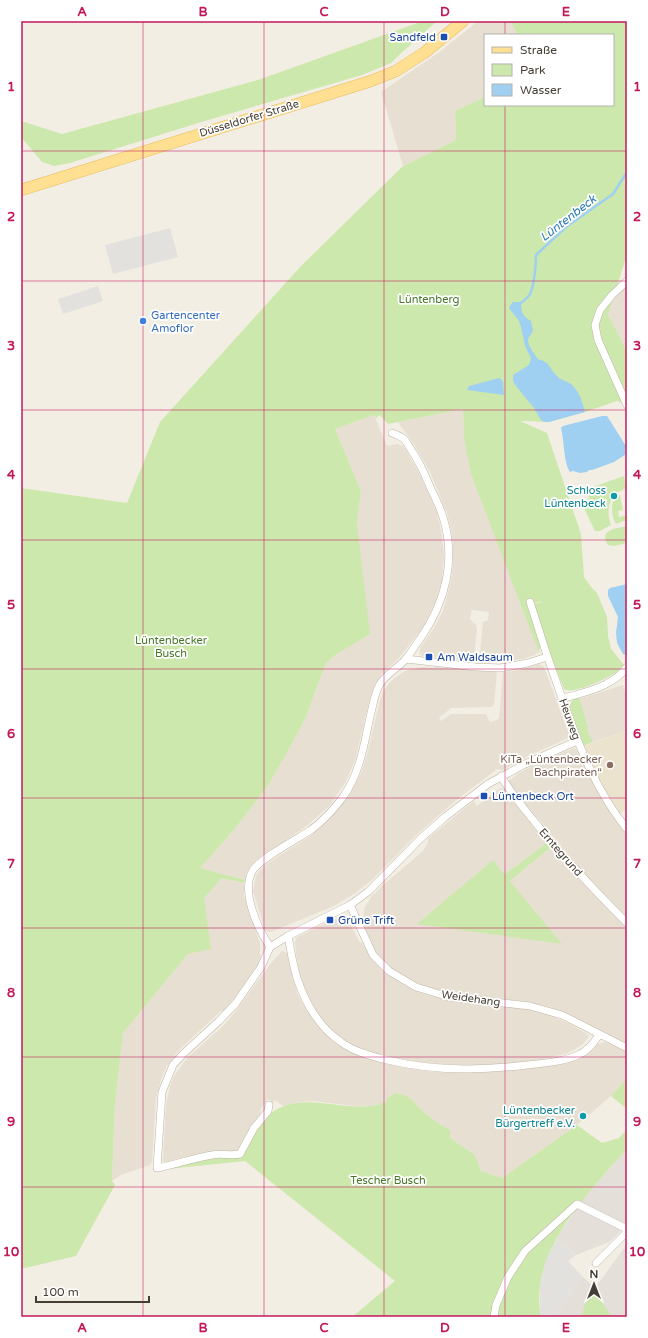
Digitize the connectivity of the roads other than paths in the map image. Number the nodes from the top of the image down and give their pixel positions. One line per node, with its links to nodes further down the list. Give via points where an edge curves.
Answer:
1 (464, 21): 2 (main road, Düsseldorfer Straße, via 424,53 396,71 370,81)
2 (21, 190)
3 (627, 281): 4 (street, via 600,310 595,324 598,340)
4 (627, 405)
5 (392, 433): 8 (street, via 404,439 419,462 442,515 449,550 448,572 440,604)
6 (530, 602): 7 (street, Heuweg)
7 (547, 656): 8 (street, via 528,663 500,668); 10 (street, Heuweg)
8 (406, 659): 17 (street, via 380,684 375,695 361,760 343,797 311,830 261,862 253,870 248,890 250,901 260,932)
9 (627, 667): 10 (street, via 619,677 610,682)
10 (562, 699): 11 (street, Heuweg)
11 (577, 741): 12 (street); 13 (street, Heuweg, via 599,787)
12 (500, 776): 14 (street, via 420,839 369,891); 15 (street, Erntegrund, via 551,842)
13 (627, 829)
14 (350, 905): 16 (street); 18 (street, Weidehang, via 373,955 389,972 416,987 449,997 530,1006 562,1015)
15 (627, 923)
16 (288, 936): 17 (street); 18 (street, via 298,981 311,1009 322,1025 341,1042 363,1054 405,1064 448,1069 502,1068 554,1062 580,1054)
17 (270, 947): 20 (street, via 261,967 236,1003 173,1065 162,1092 157,1168 213,1154 240,1154 254,1128 268,1111)
18 (600, 1035): 19 (street, Weidehang)
19 (627, 1048)
20 (269, 1105)
21 (627, 1229): 24 (street, via 577,1204 525,1251 508,1277)
22 (627, 1232): 23 (street)
23 (596, 1263)
24 (494, 1317)

